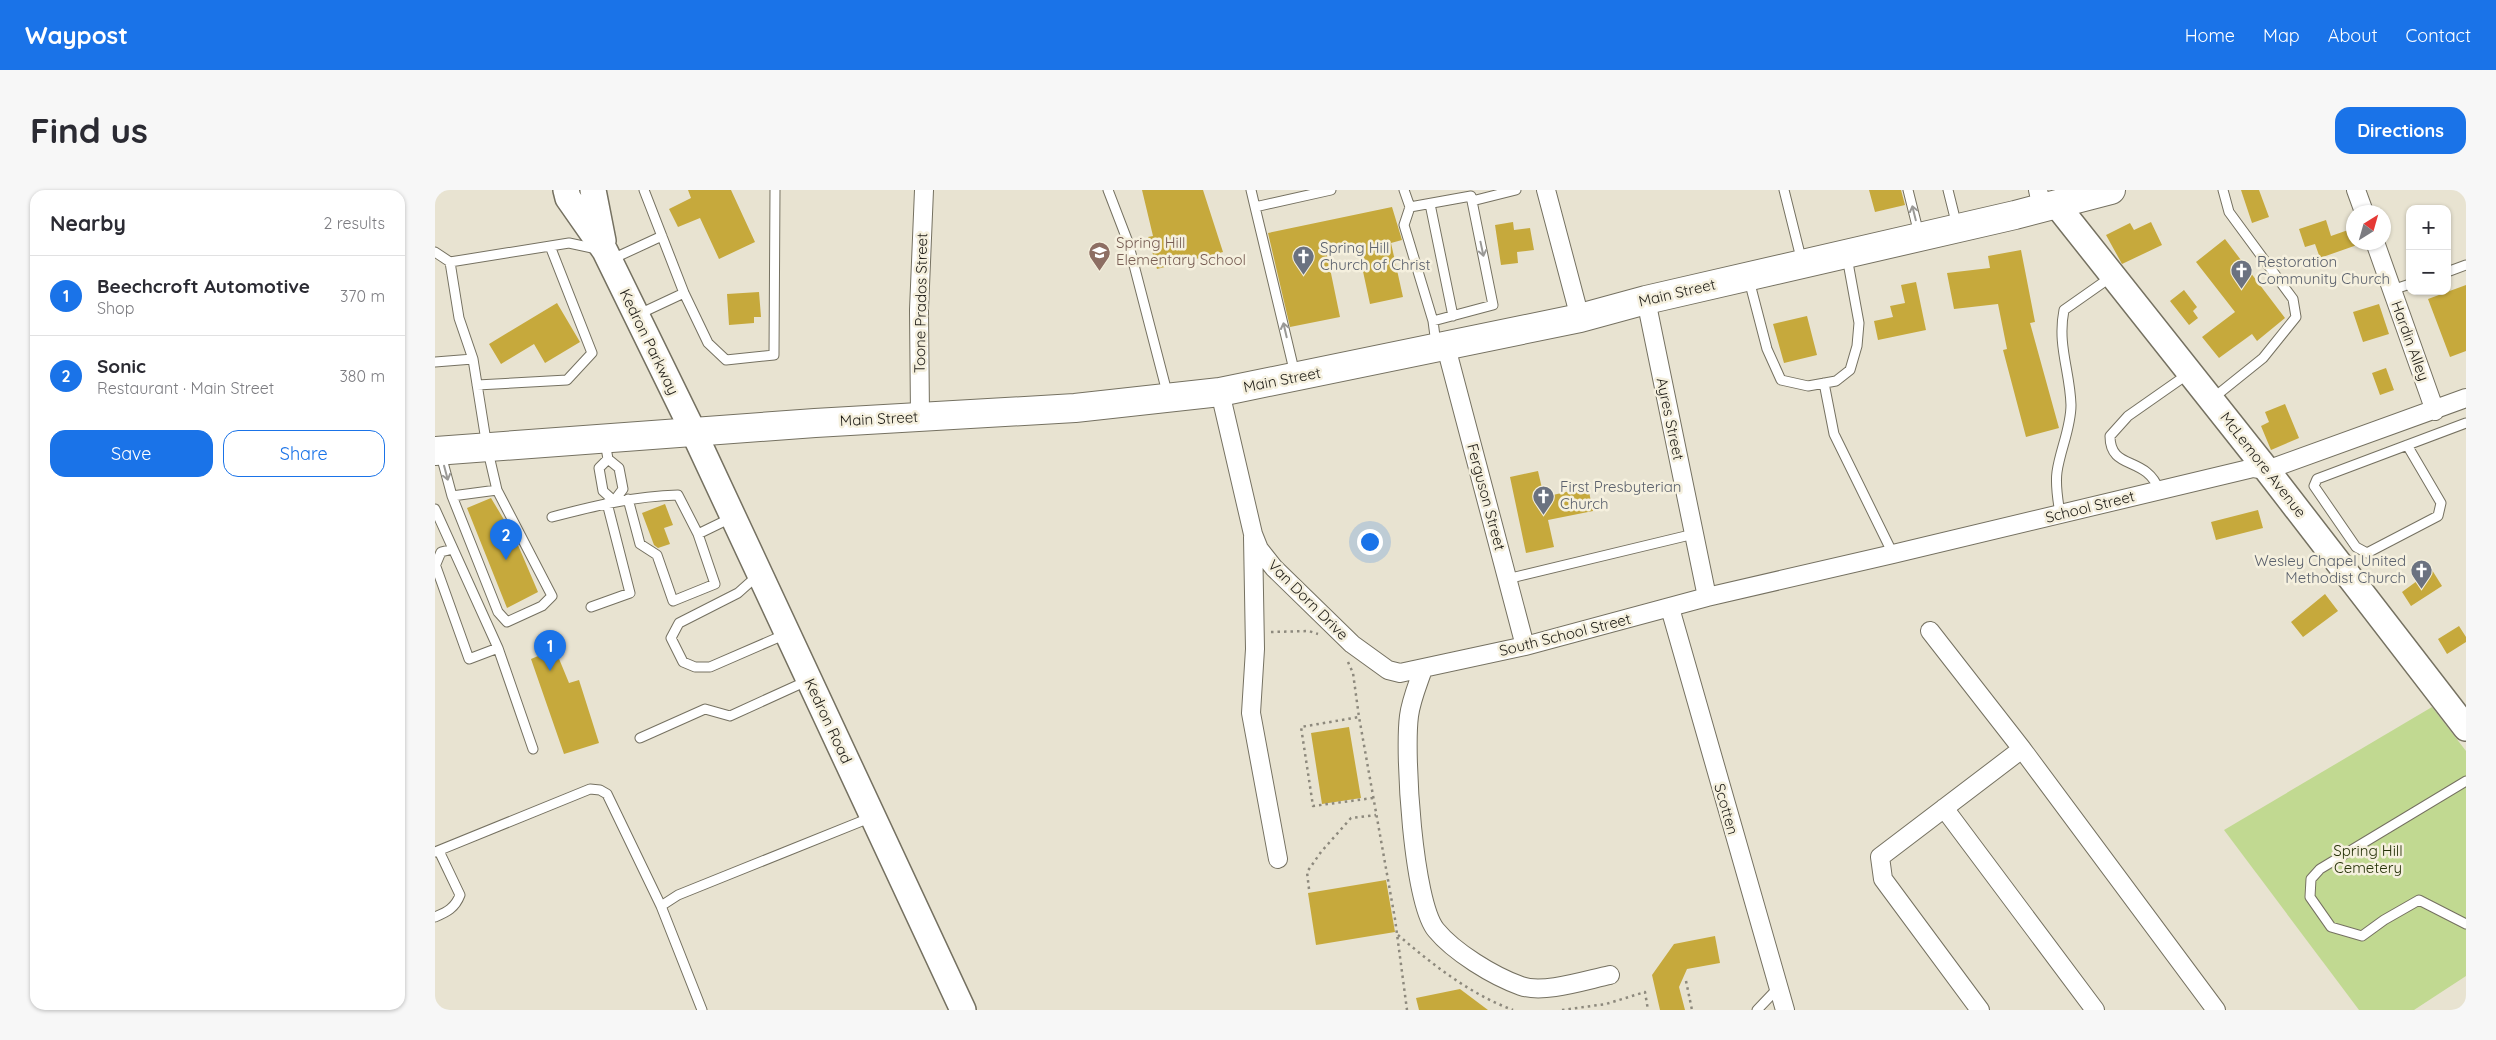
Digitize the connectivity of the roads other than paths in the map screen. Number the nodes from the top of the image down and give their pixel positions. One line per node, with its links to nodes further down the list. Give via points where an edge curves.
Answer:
1 (566, 190): 31 (street, Kedron Parkway, via 568,198)
2 (593, 190): 31 (street, Kedron Parkway)
3 (643, 190): 25 (lane)
4 (775, 190): 40 (lane, via 774,354 726,360 708,343)
5 (925, 190): 58 (street, Toone Prados Street, via 919,310)
6 (1108, 190): 54 (lane, via 1128,242)
7 (1251, 190): 22 (lane)
8 (1331, 190): 22 (lane)
9 (1404, 190): 23 (lane)
10 (1515, 190): 19 (lane)
11 (1546, 190): 44 (street)
12 (1784, 190): 33 (lane)
13 (1908, 190): 26 (lane, one-way to 13)
14 (1947, 190): 24 (lane)
15 (2111, 190): 18 (main road, Main Street)
16 (2223, 190): 56 (lane, via 2229,212 2293,299 2296,317 2263,358)
17 (2357, 190): 21 (street)
18 (2045, 201): 24 (main road, Main Street); 36 (street, McLemore Avenue)
19 (1472, 202): 20 (lane, via 1471,196); 43 (lane, one-way to 43, via 1493,305)
20 (1430, 204): 23 (lane); 43 (lane)
21 (2362, 205)
22 (1255, 207): 50 (lane, one-way to 22)
23 (1410, 207): 45 (lane, via 1404,225)
24 (1958, 228): 26 (main road, Main Street)
25 (662, 236): 31 (lane); 40 (lane)
26 (1920, 237): 30 (main road, Main Street)
27 (550, 246): 31 (lane, via 569,243); 32 (lane); 52 (lane, via 592,353 567,380)
28 (2378, 250): 39 (street, Hardin Alley)
29 (435, 252): 32 (lane)
30 (1846, 254): 33 (main road, Main Street); 51 (lane, via 1859,323 1857,346 1850,370)
31 (607, 255): 42 (street, Kedron Parkway)
32 (450, 262): 47 (lane, via 459,318)
33 (1802, 264): 37 (main road, Main Street)
34 (2466, 266): 35 (lane)
35 (2451, 271)
36 (2113, 276): 49 (street, McLemore Avenue); 72 (lane, via 2064,310 2061,329 2071,404 2057,472)
37 (1748, 277): 41 (main road, Main Street); 51 (lane, via 1767,349 1781,380 1808,386)
38 (2406, 285): 39 (lane)
39 (2392, 290): 57 (street, Hardin Alley)
40 (684, 293): 42 (lane)
41 (1646, 300): 44 (main road, Main Street); 77 (street, Ayres Street)
42 (637, 315): 60 (street, Kedron Parkway)
43 (1453, 316): 45 (lane)
44 (1581, 318): 46 (main road, Main Street)
45 (1433, 321): 46 (lane)
46 (1442, 348): 50 (main road, Main Street); 82 (street, Ferguson Street)
47 (473, 359): 48 (lane); 52 (lane)
48 (435, 362)
49 (2190, 372): 56 (street, McLemore Avenue); 67 (lane, via 2128,416 2110,436 2110,448 2119,458 2148,471)
50 (1296, 377): 53 (main road, Main Street)
51 (1825, 383): 79 (lane, via 1835,434)
52 (477, 385): 62 (lane)
53 (1220, 392): 54 (main road, Main Street); 76 (street, Van Dorn Drive)
54 (1168, 398): 58 (main road, Main Street, via 1075,408)
55 (2466, 398): 57 (street, School Street)
56 (2211, 399): 65 (street, McLemore Avenue)
57 (2435, 411): 65 (street, School Street)
58 (920, 416): 60 (main road, Main Street)
59 (2466, 423): 61 (lane)
60 (694, 433): 63 (main road, Main Street); 74 (street, Kedron Road)
61 (2407, 445): 61 (lane, via 2317,479 2314,486 2356,547 2367,553 2438,516 2441,503)
62 (487, 447): 63 (main road, Main Street); 64 (main road, Main Street); 66 (lane)
63 (606, 449): 70 (lane, via 599,468 603,491); 70 (lane, via 619,468 623,489)
64 (437, 451): 68 (lane, one-way to 68)
65 (2267, 470): 67 (street, School Street, via 2253,468); 94 (street, McLemore Avenue)
66 (497, 490): 68 (lane); 86 (lane, via 552,596 542,606)
67 (2159, 490): 72 (street, School Street)
68 (452, 496): 86 (lane, via 498,612)
69 (628, 499): 70 (lane); 75 (lane, via 678,495); 75 (lane, via 640,544 657,555 673,601 715,584)
70 (610, 502): 73 (lane); 84 (lane, via 630,593)
71 (435, 508): 78 (lane)
72 (2060, 514): 79 (street, School Street)
73 (552, 517)
74 (733, 517): 75 (lane); 81 (street, Kedron Road)
75 (698, 534)
76 (1253, 534): 92 (street, Van Dorn Drive, via 1259,549 1274,568 1373,661 1400,673); 102 (street, via 1255,649 1251,713)
77 (1694, 534): 82 (lane); 83 (street, Ayres Street)
78 (453, 549): 80 (lane, via 441,552); 87 (lane)
79 (1893, 554): 83 (street, School Street)
80 (436, 564): 91 (lane, via 469,659)
81 (759, 574): 89 (street, Kedron Road); 89 (lane, via 738,593 679,624 671,638 676,652 683,662 695,667 710,667)
82 (1507, 579): 90 (street, Ferguson Street)
83 (1707, 596): 85 (street, South School Street)
84 (591, 607)
85 (1669, 608): 90 (street, South School Street); 107 (street, Scotten)
86 (507, 622): 87 (lane)
87 (489, 628): 91 (lane)
88 (1930, 631): 97 (street)
89 (788, 634): 93 (street, Kedron Road)
90 (1525, 646): 92 (street, South School Street)
91 (498, 648): 96 (lane)
92 (1423, 669): 106 (street, via 1409,717 1409,804 1420,888 1434,928 1460,953 1521,986 1544,988)
93 (809, 680): 95 (lane, via 730,716 705,710); 100 (street, Kedron Road)
94 (2466, 728)
95 (640, 738)
96 (533, 749)
97 (2022, 749): 99 (street); 114 (street)
98 (2466, 781): 105 (lane, via 2320,869 2311,879 2310,897 2331,927 2362,936 2419,900)
99 (1944, 808): 112 (street, via 1880,857 1883,879); 113 (street)
100 (873, 817): 103 (lane, via 678,895); 109 (street, Kedron Road)
101 (437, 851): 103 (lane, via 590,790 600,790 607,794); 104 (lane, via 460,895 450,910)
102 (1279, 859)
103 (661, 906): 108 (lane)
104 (435, 917)
105 (2466, 924)
106 (1611, 975)
107 (1777, 989): 110 (lane); 111 (street, Scotten)
108 (702, 1010)
109 (963, 1010)
110 (1757, 1010)
111 (1785, 1010)
112 (1980, 1010)
113 (2095, 1010)
114 (2216, 1010)

